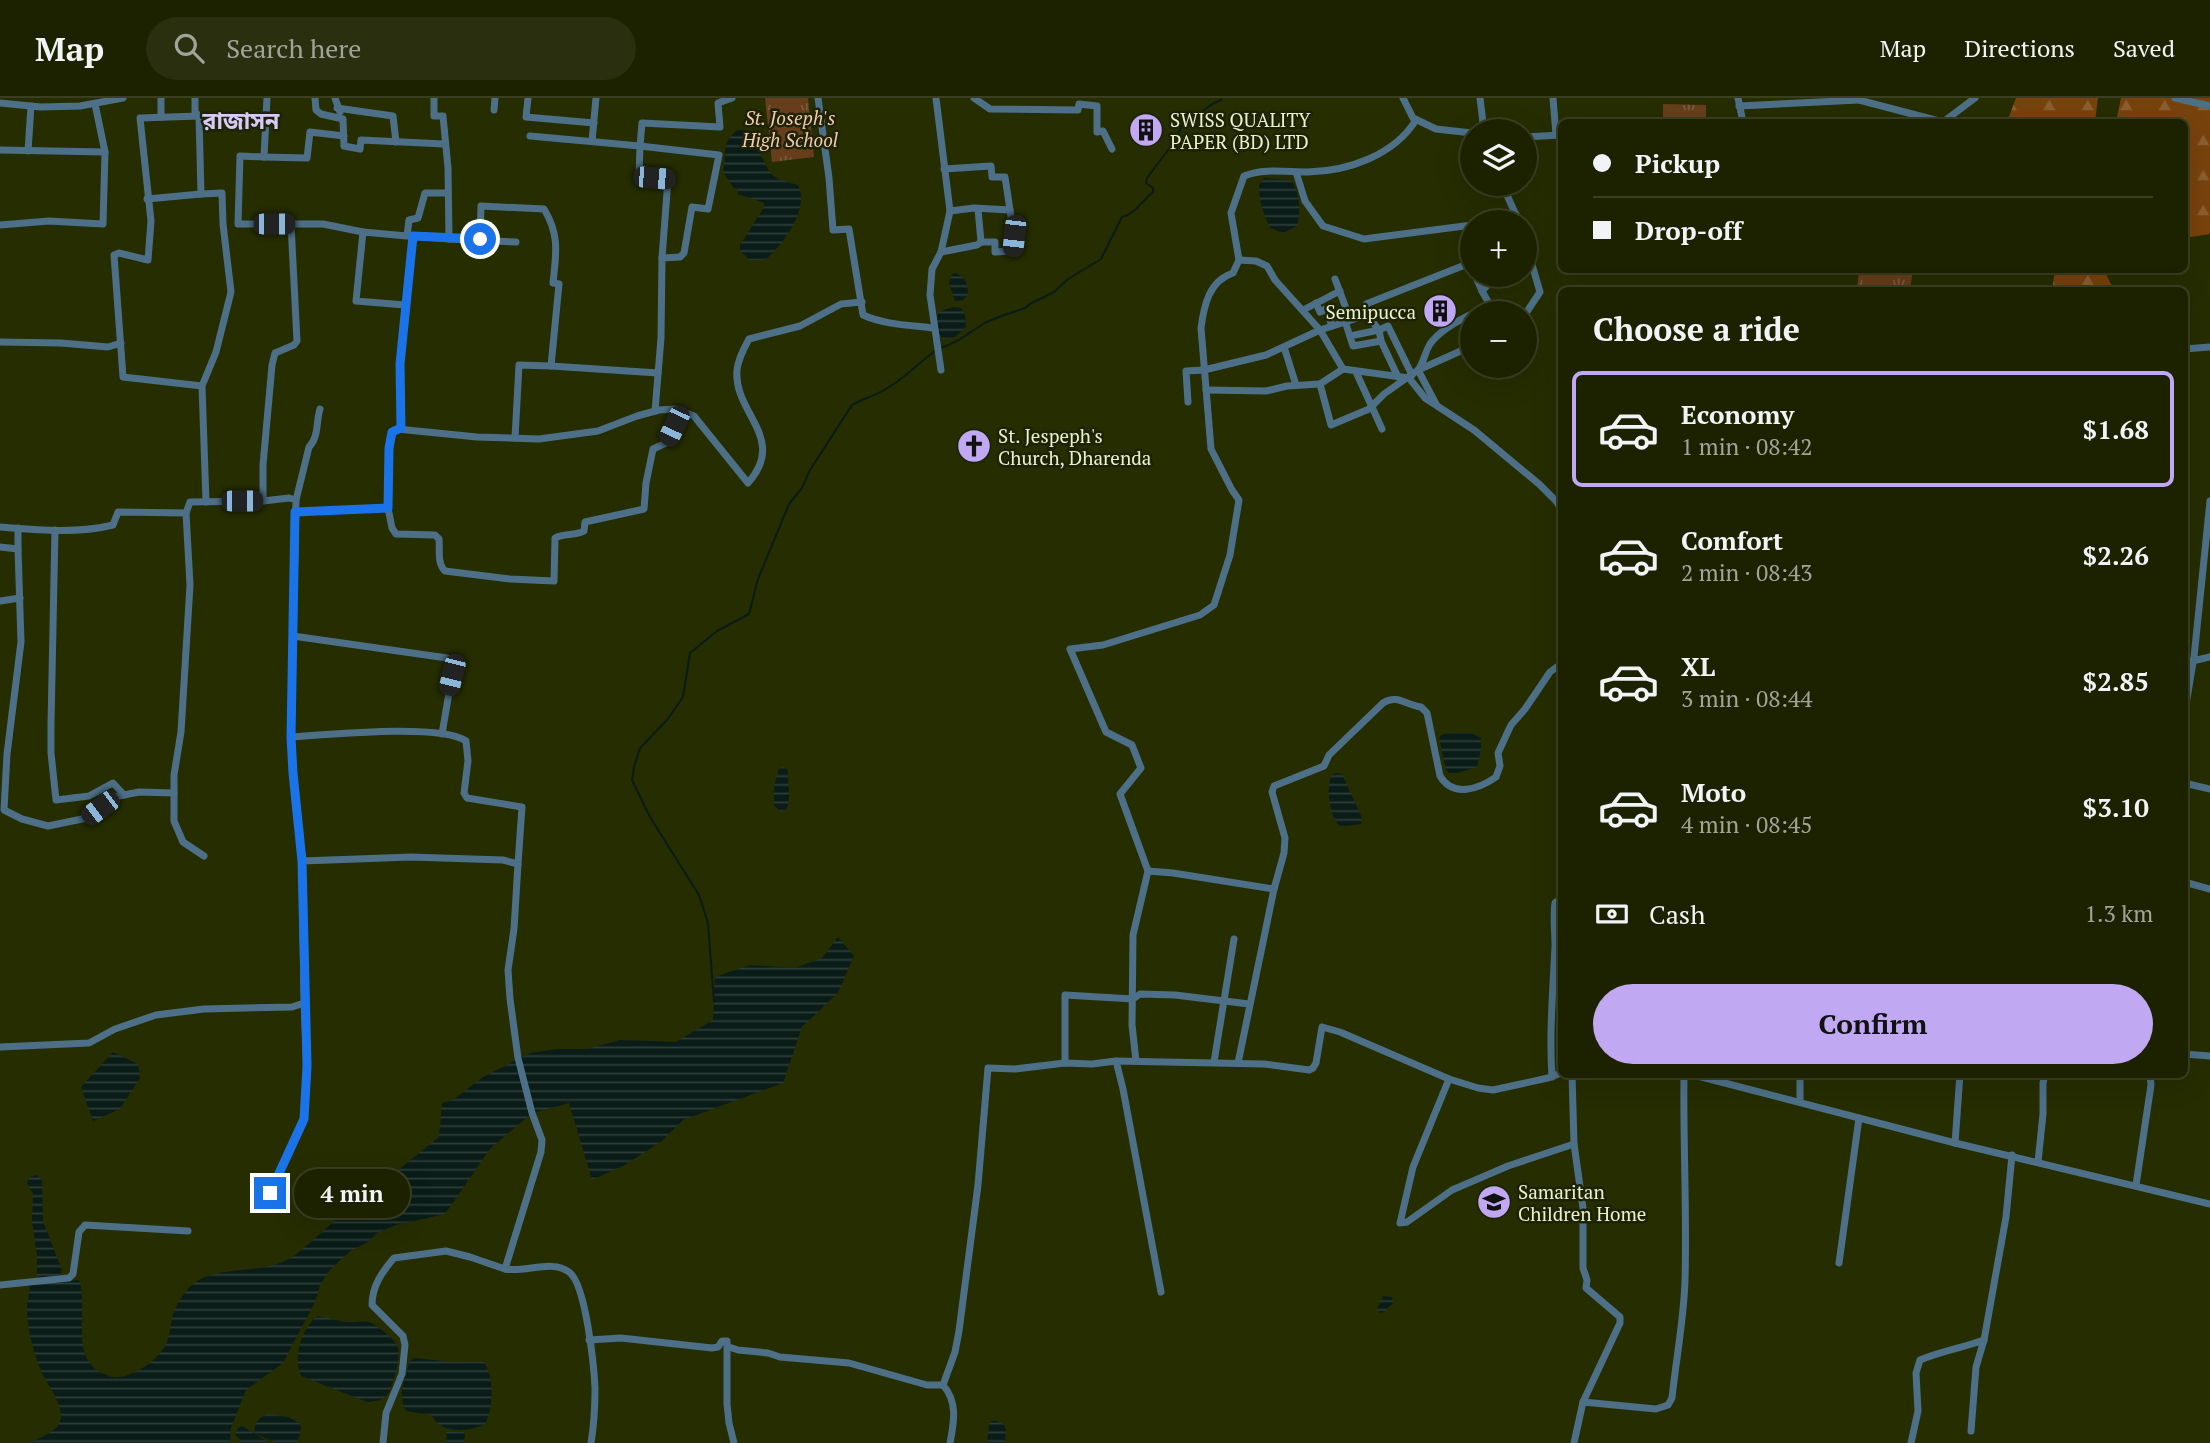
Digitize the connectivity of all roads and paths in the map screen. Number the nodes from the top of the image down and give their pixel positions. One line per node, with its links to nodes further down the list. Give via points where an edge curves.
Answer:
1 (123, 98): 25 (street)
2 (161, 98): 32 (street)
3 (195, 98): 31 (street)
4 (267, 98): 54 (street)
5 (315, 98): 30 (street)
6 (335, 98): 28 (street)
7 (433, 98): 48 (street, via 434,116 443,116)
8 (495, 98): 29 (street)
9 (528, 98): 39 (street, via 526,117)
10 (596, 98): 39 (street)
11 (732, 98): 49 (street, via 718,103 720,127 642,123)
12 (818, 98): 86 (street, via 833,230 849,229)
13 (936, 98): 55 (street)
14 (974, 98): 50 (street, via 990,109 1097,106 1097,132 1103,131)
15 (1403, 98): 38 (street)
16 (1480, 98): 34 (street)
17 (1553, 98): 42 (street)
18 (1975, 98): 37 (street)
19 (2175, 98): 27 (street)
20 (1859, 99): 23 (street); 36 (street)
21 (54, 102): 22 (street); 26 (street)
22 (79, 102): 25 (street)
23 (1738, 102): 35 (street)
24 (0, 103): 26 (street)
25 (95, 104): 53 (street)
26 (31, 106): 52 (street)
27 (2210, 106)
28 (338, 108): 33 (street); 47 (street, via 393,116)
29 (494, 110)
30 (321, 114): 33 (street); 41 (street)
31 (199, 116): 32 (street); 58 (street)
32 (161, 117): 59 (street, via 140,118)
33 (344, 119): 43 (street)
34 (1483, 119)
35 (1742, 119)
36 (1932, 119)
37 (1947, 119)
38 (1416, 120): 40 (street, via 1436,129); 56 (street, via 1408,133 1376,155 1344,168)
39 (594, 123): 46 (street)
40 (1460, 132)
41 (319, 133): 43 (street); 54 (street, via 310,132 307,158)
42 (1558, 135): 45 (street)
43 (344, 136): 47 (street, via 344,146 360,149 361,140)
44 (530, 136): 46 (street)
45 (1537, 136)
46 (592, 141): 49 (street)
47 (396, 142): 48 (street)
48 (444, 144): 57 (street)
49 (640, 146): 75 (street, via 639,176 668,179); 75 (street, via 719,155 708,209 692,207 684,253)
50 (1112, 149)
51 (0, 150): 52 (street)
52 (28, 151): 53 (street)
53 (104, 152): 66 (street, via 103,224 49,221)
54 (264, 157): 64 (street, via 240,156)
55 (944, 169): 61 (street, via 991,166 992,177 1006,177); 62 (street)
56 (1296, 172): 67 (street, via 1305,201 1323,226 1333,230 1364,239); 76 (street, via 1244,176 1231,213)
57 (449, 193): 69 (street, via 425,194 418,218 409,220); 70 (street)
58 (201, 194): 59 (street); 63 (street, via 222,193)
59 (147, 199): 100 (street, via 149,258 114,255)
60 (978, 209): 61 (street); 62 (street); 73 (street)
61 (1010, 210): 73 (street, via 1012,251 995,252 995,242)
62 (950, 211): 74 (street)
63 (223, 224): 64 (street); 115 (street, via 232,292)
64 (238, 224): 65 (street)
65 (291, 224): 68 (street, via 323,224); 127 (street, via 298,341 275,353 272,365)
66 (0, 225)
67 (1460, 227)
68 (363, 232): 69 (street); 88 (street, via 356,301)
69 (410, 236): 70 (street); 88 (street)
70 (449, 239): 71 (street)
71 (480, 239): 72 (street); 105 (street, via 481,206 544,209 553,224 553,283 559,284)
72 (516, 242)
73 (981, 242): 74 (street)
74 (941, 252): 94 (street, via 932,268)
75 (662, 258): 110 (street)
76 (1239, 260): 89 (street, via 1267,266); 108 (street, via 1233,273 1210,291 1203,311)
77 (1460, 267): 90 (street, via 1366,304)
78 (1335, 278): 82 (street)
79 (1537, 282): 85 (street, via 1540,292)
80 (1480, 287): 83 (street)
81 (1486, 287): 83 (street)
82 (1340, 291): 87 (street); 91 (street)
83 (1482, 291): 84 (street)
84 (1488, 301)
85 (1534, 301)
86 (862, 302): 94 (street, via 863,315 874,320); 121 (street, via 841,304 800,326 749,339 737,379 763,438 763,454 748,483 694,416)
87 (1316, 303): 89 (street); 93 (street, via 1320,312 1326,309)
88 (405, 305): 123 (street)
89 (1303, 310): 96 (street)
90 (1367, 315): 91 (street); 95 (street)
91 (1348, 320): 93 (street); 97 (street)
92 (1460, 320): 111 (street, via 1430,345)
93 (1332, 326): 96 (street)
94 (934, 328): 107 (street)
95 (1379, 330): 97 (street); 98 (street); 111 (street, via 1388,326)
96 (1320, 331): 101 (street); 106 (street)
97 (1350, 336): 98 (street, via 1353,346)
98 (1381, 341): 112 (street)
99 (0, 342): 100 (street)
100 (121, 344): 115 (street, via 123,377)
101 (1283, 347): 108 (street); 114 (street)
102 (2210, 347): 103 (street)
103 (2188, 349)
104 (1460, 352): 111 (street)
105 (551, 366): 110 (street); 125 (street, via 519,365)
106 (1343, 369): 109 (street); 113 (street)
107 (941, 370)
108 (1204, 370): 116 (street); 117 (street, via 1186,371)
109 (1356, 372): 112 (street); 119 (street)
110 (658, 373): 122 (street)
111 (1413, 374): 112 (street); 118 (street); 118 (street, via 1425,398); 119 (street)
112 (1398, 377)
113 (1320, 384): 114 (street); 119 (street, via 1331,425)
114 (1296, 385): 116 (street, via 1266,391)
115 (202, 386): 128 (street)
116 (1206, 390): 159 (street, via 1210,449 1239,500 1230,555 1214,605 1200,615 1103,645 1070,649 1106,732 1132,745 1138,758 1141,768 1120,794)
117 (1188, 402)
118 (1436, 405): 130 (street, via 1474,430)
119 (1372, 406): 124 (street)
120 (320, 409): 126 (street)
121 (681, 410): 122 (street); 131 (street, via 666,443 653,449 644,509 585,522 584,531 555,538 554,581 445,571 435,534 396,534)
122 (656, 411): 125 (street, via 598,431)
123 (401, 428): 125 (street); 131 (street, via 392,432 389,448)
124 (1382, 429)
125 (515, 438)
126 (296, 500): 127 (street); 132 (street)
127 (263, 501): 128 (street)
128 (206, 502): 133 (street, via 190,502)
129 (2210, 502): 137 (street)
130 (1558, 504)
131 (388, 508): 132 (street)
132 (295, 512): 144 (street)
133 (187, 513): 136 (street, via 118,512 113,525); 154 (street, via 190,585)
134 (0, 527): 135 (street)
135 (18, 528): 136 (street); 139 (street)
136 (55, 530): 155 (street, via 51,753 56,800 89,796 113,783)
137 (2208, 546): 140 (street)
138 (0, 547): 139 (street)
139 (18, 549): 142 (street)
140 (2201, 585): 141 (street); 146 (street)
141 (2210, 587)
142 (20, 598): 143 (street); 155 (street, via 21,642 6,754 4,810 48,826 87,818 114,797)
143 (0, 601)
144 (293, 635): 150 (street, via 447,658 452,675); 151 (street)
145 (2210, 657): 146 (street)
146 (2193, 661): 147 (street); 149 (street)
147 (2188, 662)
148 (1558, 666): 161 (street, via 1511,725 1498,753 1496,777 1469,790 1443,782 1427,713 1399,699 1383,704 1329,755 1324,766 1274,786 1285,838)
149 (2188, 692)
150 (442, 734): 151 (street, via 357,732); 158 (street, via 466,741 467,798 522,807)
151 (291, 737): 157 (street)
152 (2188, 784): 153 (street)
153 (2210, 789)
154 (174, 793): 155 (street); 156 (street, via 174,821 183,842)
155 (124, 795)
156 (204, 856)
157 (302, 861): 158 (street, via 411,857); 167 (street)
158 (518, 864): 198 (street, via 508,970 510,999 518,1058 542,1140)
159 (1148, 871): 161 (street); 165 (street, via 1133,935)
160 (2188, 882): 162 (street)
161 (1274, 889): 168 (street)
162 (2210, 889)
163 (1558, 900): 178 (street, via 1554,909)
164 (1234, 939): 166 (street)
165 (1133, 999): 166 (street, via 1140,994); 173 (street); 175 (street, via 1065,995)
166 (1223, 1001): 168 (street); 174 (street)
167 (304, 1003): 169 (street, via 156,1015 89,1043); 194 (street, via 304,1119)
168 (1249, 1004): 176 (street)
169 (0, 1047)
170 (2188, 1054): 171 (street)
171 (2210, 1056)
172 (1116, 1061): 173 (street); 175 (street); 200 (street)
173 (1136, 1061): 174 (street)
174 (1214, 1062): 176 (street)
175 (1065, 1063): 204 (street, via 988,1068 959,1331)
176 (1238, 1063): 186 (street, via 1313,1068 1322,1027)
177 (1558, 1074): 178 (street)
178 (1552, 1077): 186 (street, via 1493,1090)
179 (1572, 1078): 190 (street)
180 (1684, 1078): 205 (street, via 1685,1284 1672,1398 1668,1405 1656,1409)
181 (1706, 1078): 187 (street)
182 (1800, 1078): 187 (street)
183 (1960, 1078): 189 (street)
184 (2044, 1078): 192 (street)
185 (2150, 1078): 193 (street)
186 (1449, 1079): 190 (street, via 1413,1167 1400,1223 1407,1223 1452,1190)
187 (1800, 1102): 188 (street)
188 (1859, 1118): 189 (street); 197 (street)
189 (1955, 1143): 191 (street)
190 (1574, 1144): 205 (street, via 1583,1208 1586,1288 1620,1317)
191 (2012, 1155): 192 (street); 202 (street, via 2006,1217)
192 (2038, 1162): 193 (street)
193 (2136, 1185): 195 (street)
194 (270, 1193)
195 (2210, 1205)
196 (188, 1231): 199 (street, via 85,1225 79,1232 69,1278)
197 (1839, 1263)
198 (505, 1269): 201 (street, via 542,1267 570,1272 584,1302); 207 (street, via 446,1251 394,1258 384,1270 372,1305 405,1345 402,1374 386,1413)
199 (0, 1285)
200 (1161, 1292)
201 (589, 1340): 203 (street, via 621,1338 712,1348 727,1341); 208 (street, via 595,1390)
202 (1983, 1340): 206 (street); 212 (street, via 1920,1360 1918,1411)
203 (729, 1347): 204 (street, via 849,1363 927,1385); 209 (street, via 727,1404)
204 (943, 1385): 210 (street, via 954,1407)
205 (1583, 1402): 211 (street)
206 (1971, 1431)
207 (383, 1443)
208 (591, 1443)
209 (734, 1443)
210 (950, 1443)
211 (1574, 1443)
212 (1911, 1443)

